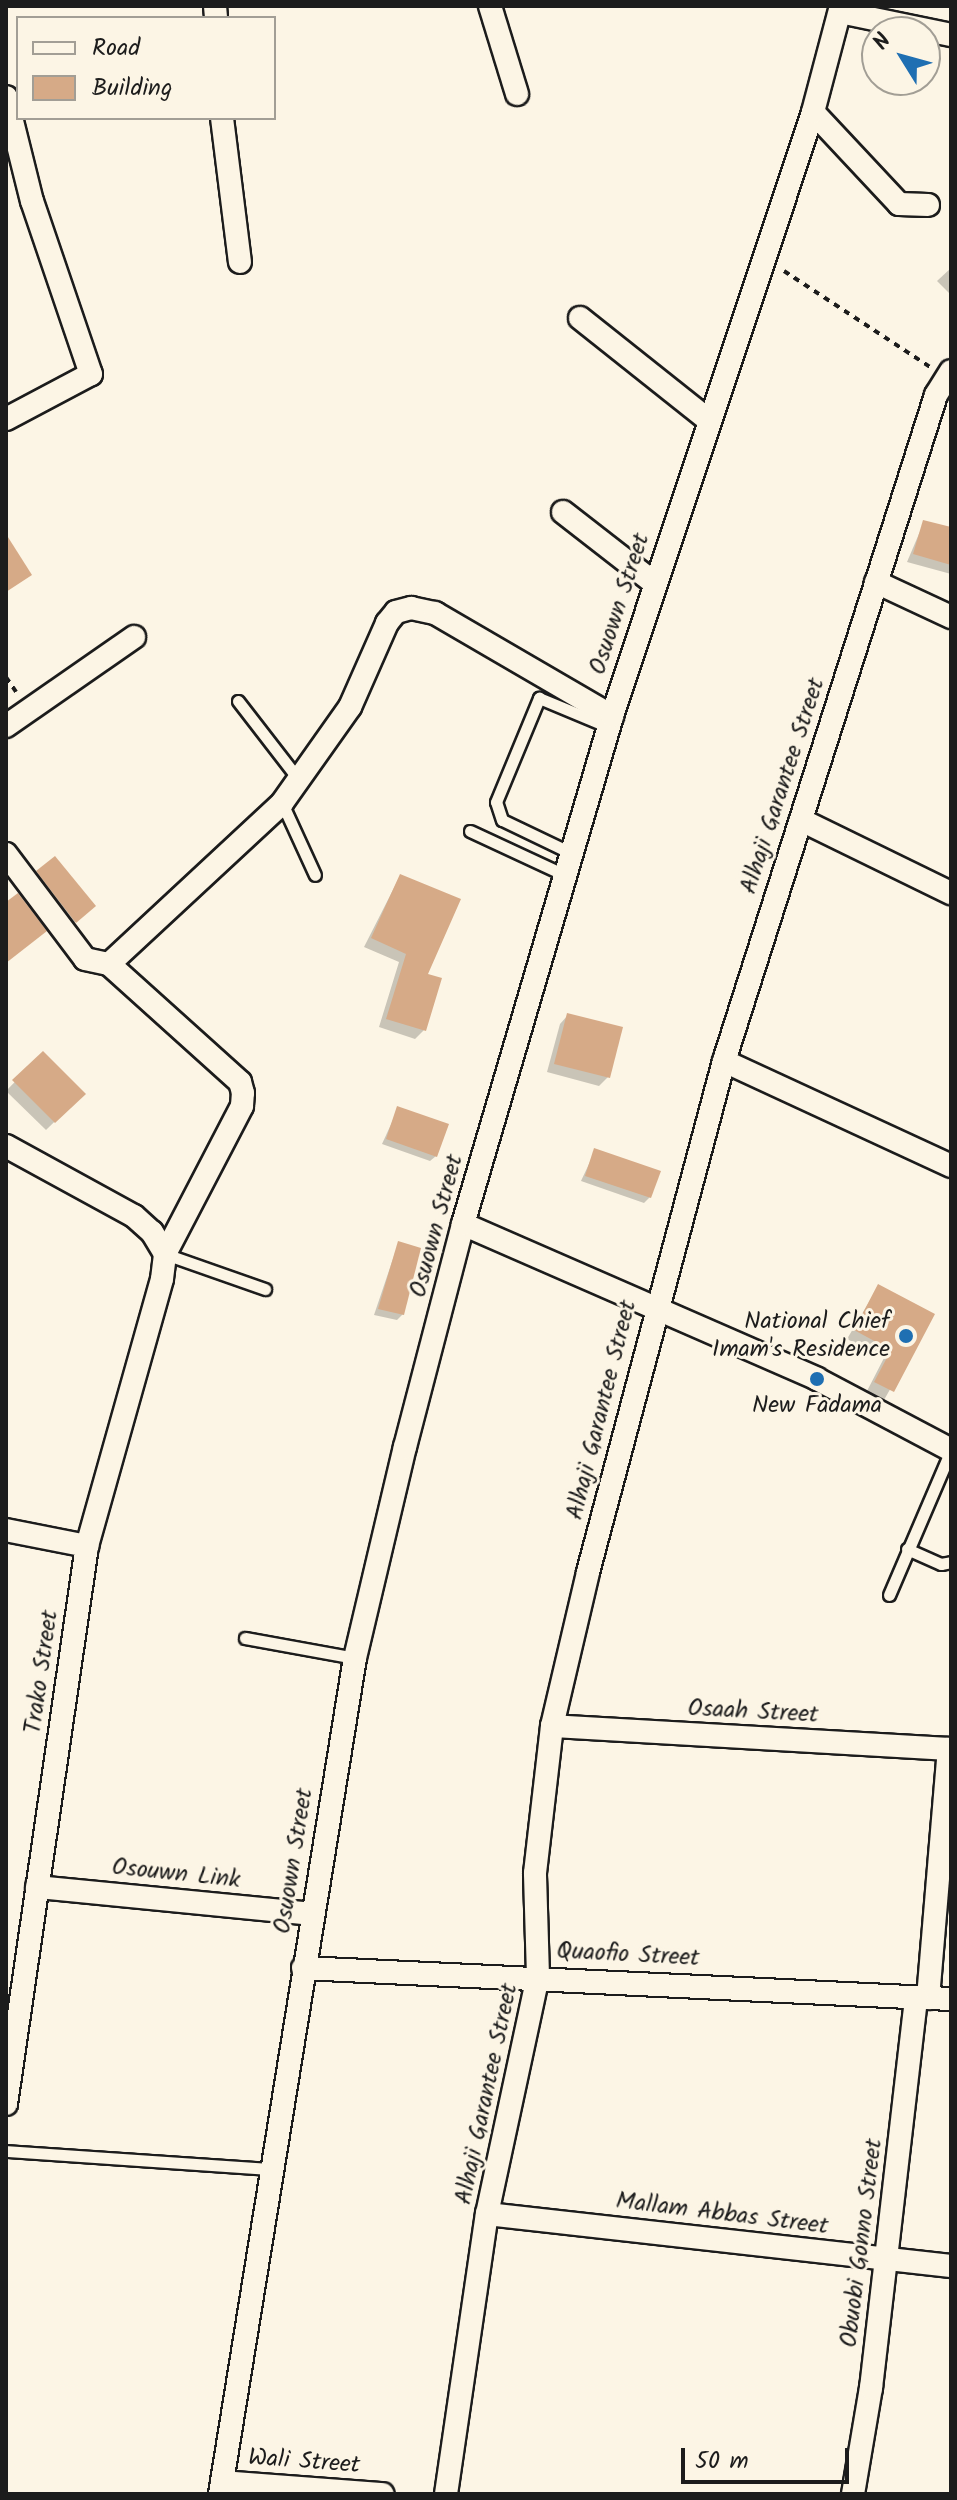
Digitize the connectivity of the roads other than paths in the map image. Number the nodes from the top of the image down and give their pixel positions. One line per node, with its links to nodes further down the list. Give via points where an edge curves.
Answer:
1 (490, 6): 4 (street)
2 (840, 9): 3 (street); 6 (street, Osuown Street)
3 (951, 35)
4 (517, 94)
5 (6, 97): 12 (street, via 32,201 91,374)
6 (813, 112): 8 (street, via 899,204); 13 (street, Osuown Street)
7 (222, 120): 9 (street)
8 (928, 205)
9 (240, 262)
10 (580, 318): 13 (street)
11 (947, 374): 16 (street, Alhaji Garantee Street)
12 (6, 419)
13 (707, 419): 15 (street, Osuown Street)
14 (563, 512): 15 (street)
15 (653, 582): 20 (street, Osuown Street)
16 (876, 582): 17 (street); 24 (street, Alhaji Garantee Street)
17 (951, 617)
18 (134, 637): 21 (street)
19 (238, 701): 22 (lane)
20 (610, 721): 22 (street, via 435,613 411,608 396,612 387,623 350,707); 26 (street, Osuown Street); 26 (lane, via 539,698 496,802 502,820)
21 (6, 726)
22 (300, 781): 23 (street)
23 (282, 803): 28 (lane); 31 (street)
24 (801, 820): 30 (street); 32 (street, Alhaji Garantee Street)
25 (470, 831): 29 (lane)
26 (571, 853): 29 (street, Osuown Street)
27 (6, 854): 31 (street, via 85,959)
28 (315, 875)
29 (565, 875): 35 (street, Osuown Street)
30 (951, 893)
31 (109, 964): 36 (street, Trako Street, via 240,1082 243,1093 242,1106)
32 (724, 1061): 34 (street); 38 (street, Alhaji Garantee Street)
33 (6, 1146): 36 (street, via 134,1216)
34 (951, 1166)
35 (463, 1224): 38 (street); 46 (street, Osuown Street)
36 (165, 1254): 37 (lane); 41 (street, Trako Street)
37 (265, 1289)
38 (655, 1306): 39 (street, via 817,1379); 47 (street, Alhaji Garantee Street)
39 (951, 1450): 42 (lane)
40 (6, 1530): 41 (street)
41 (87, 1546): 49 (street, Trako Street)
42 (907, 1549): 43 (lane, via 941,1564); 44 (lane)
43 (951, 1562)
44 (889, 1595)
45 (245, 1638): 46 (lane)
46 (355, 1658): 50 (street, Osuown Street)
47 (552, 1726): 48 (street, Osaah Street); 52 (street, Alhaji Garantee Street, via 535,1873)
48 (950, 1749): 53 (street, Obuobi Gonno Street)
49 (37, 1887): 50 (street, Osouwn Link); 55 (street, Trako Street)
50 (310, 1914): 51 (street, Osuown Street)
51 (303, 1968): 52 (street, Quaofio Street); 58 (street, Osuown Street)
52 (538, 1976): 53 (street, Quaofio Street); 59 (street, Alhaji Garantee Street)
53 (922, 1998): 54 (street, Quaofio Street); 60 (street, Obuobi Gonno Street)
54 (951, 1999)
55 (12, 2016): 56 (street, Trako Street)
56 (6, 2104)
57 (6, 2151): 58 (lane)
58 (271, 2169): 62 (street, Osuown Street)
59 (487, 2214): 60 (street, Mallam Abbas Street); 64 (street, Alhaji Garantee Street)
60 (887, 2259): 61 (street, Mallam Abbas Street); 65 (street, Obuobi Gonno Street)
61 (951, 2266)
62 (221, 2488): 63 (street, Wali Street)
63 (383, 2494)
64 (446, 2494)
65 (853, 2494)

